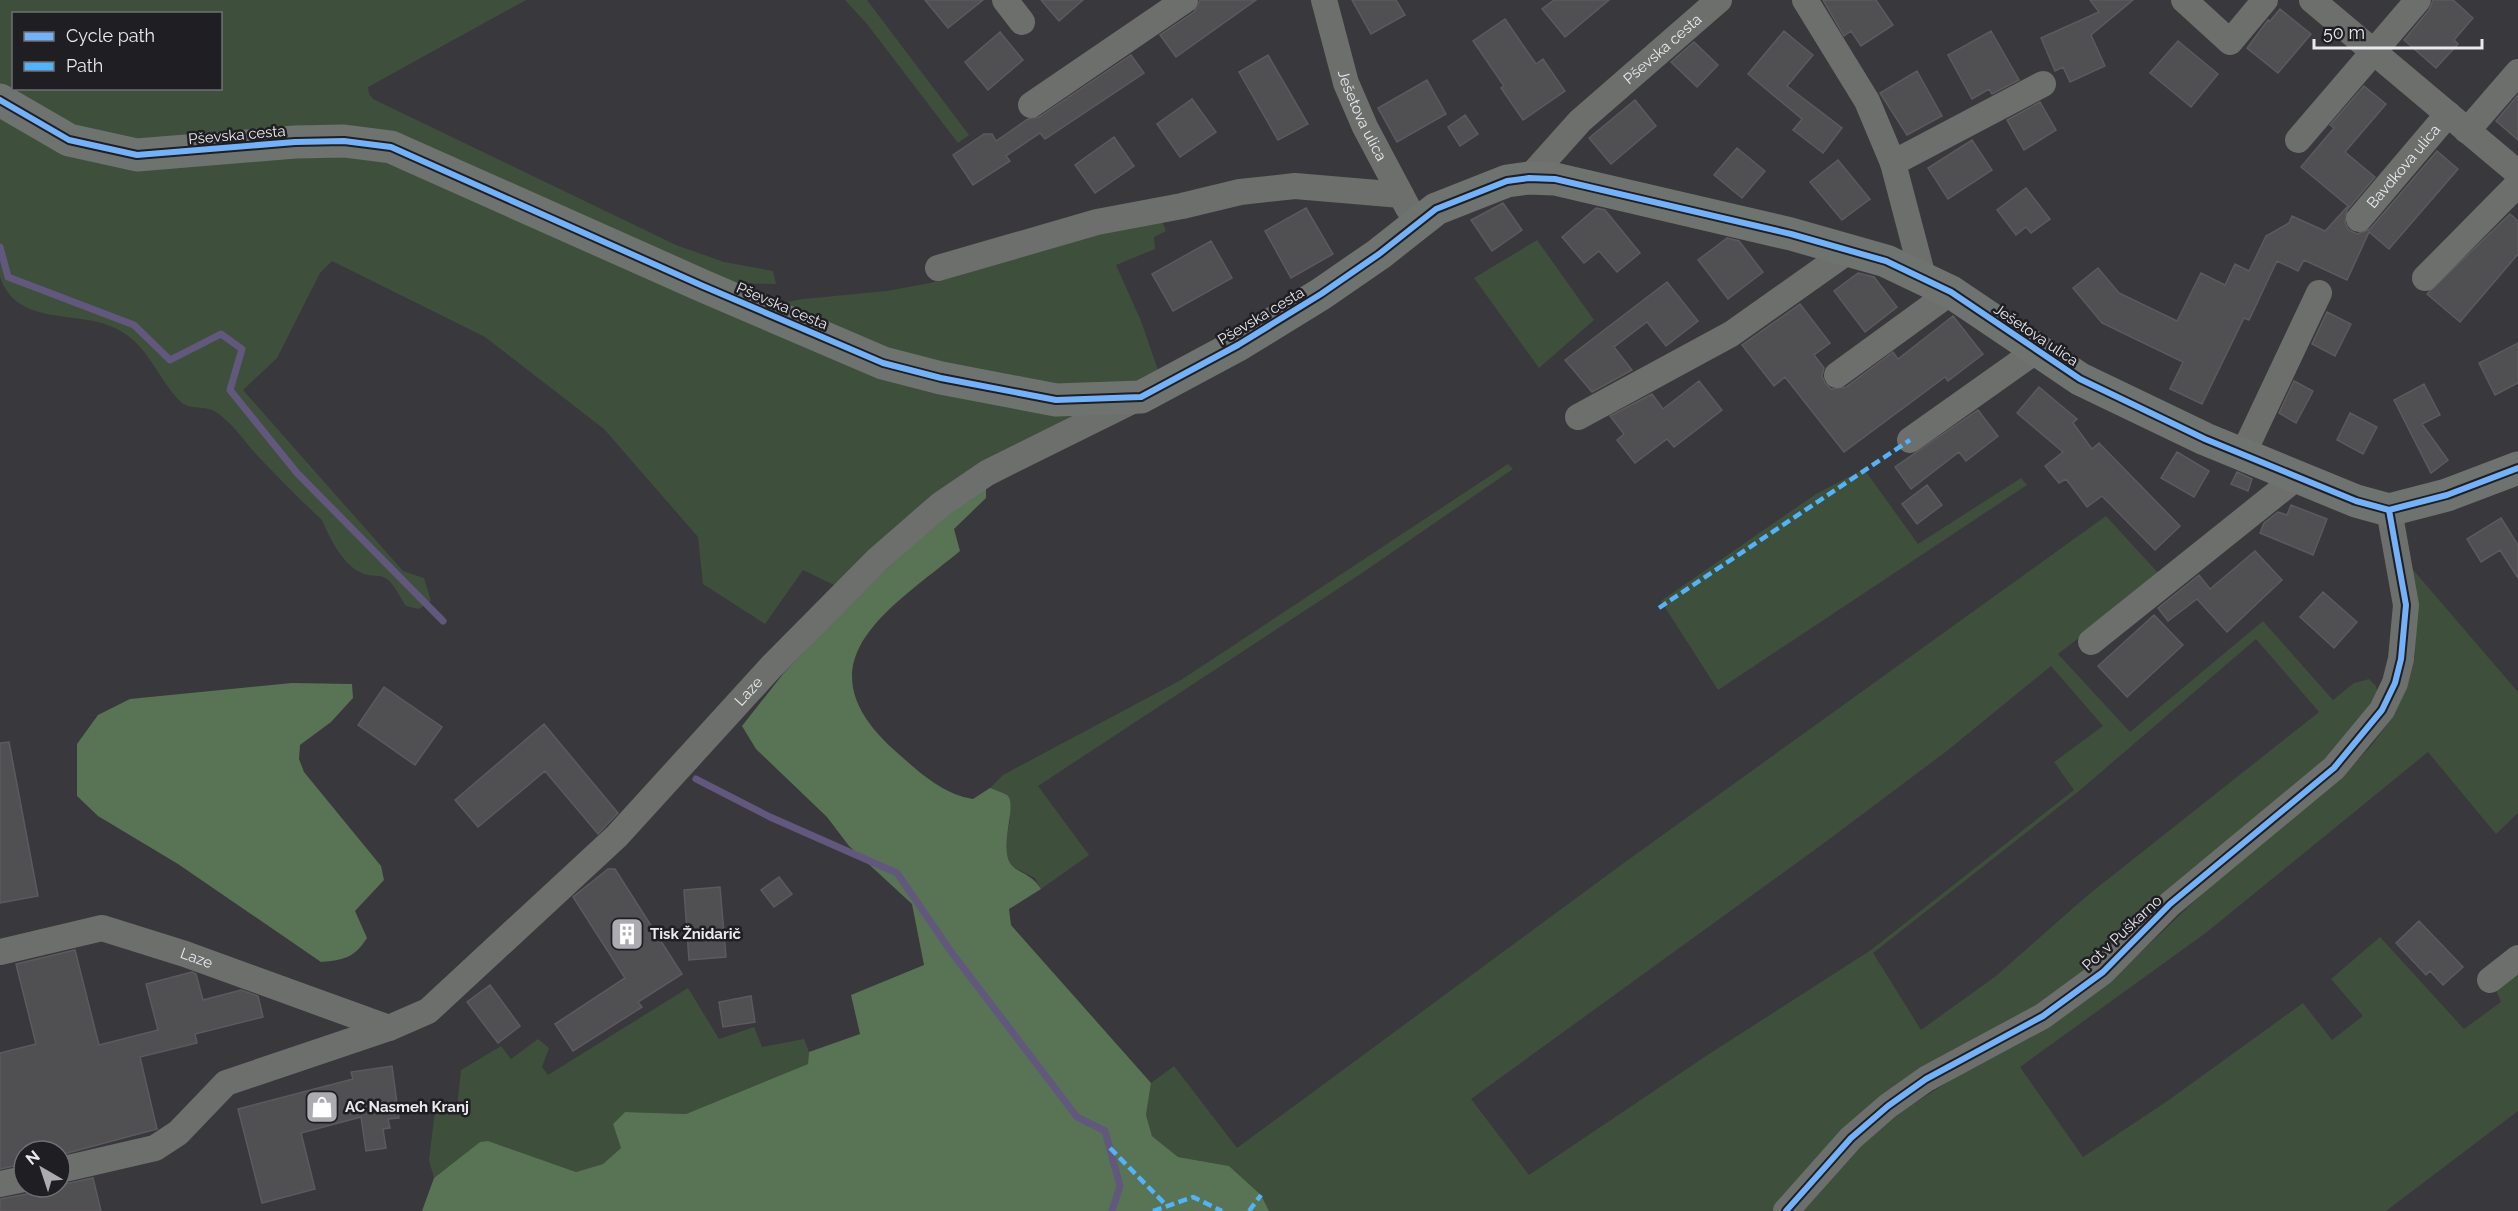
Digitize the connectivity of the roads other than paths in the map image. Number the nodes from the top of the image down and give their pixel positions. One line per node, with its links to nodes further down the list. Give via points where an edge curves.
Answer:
1 (1005, 0): 10 (street)
2 (1185, 0): 15 (street)
3 (1324, 0): 23 (street, Ješetova ulica, via 1346,83)
4 (1719, 0): 21 (street, Pševska cesta, via 1580,121)
5 (1805, 0): 19 (street, via 1867,101)
6 (2184, 0): 7 (street, via 2230,42)
7 (2265, 0)
8 (2312, 0): 11 (street, Bavdkova ulica)
9 (2418, 0): 11 (street)
10 (1022, 22)
11 (2373, 54): 16 (street, Bavdkova ulica); 18 (street)
12 (2518, 72): 17 (street)
13 (2043, 84): 19 (street)
14 (0, 100): 33 (street, Pševska cesta, via 69,140 138,155 295,142 344,141 391,147 883,363 1056,400)
15 (1031, 105)
16 (2448, 114): 17 (street, Bavdkova ulica); 24 (street, Bavdkova ulica)
17 (2467, 131): 20 (street, Bavdkova ulica)
18 (2298, 140)
19 (1893, 163): 29 (street)
20 (2518, 173)
21 (1529, 178): 25 (street, Pševska cesta, via 1465,195); 26 (street, Ješetova ulica, via 1555,179)
22 (2518, 184): 28 (street)
23 (1401, 195): 25 (street, Ješetova ulica); 27 (street, via 1295,186 1240,192 1097,222)
24 (2359, 219)
25 (1416, 224): 33 (street, Pševska cesta, via 1321,294 1238,345)
26 (1850, 250): 29 (street, Ješetova ulica); 34 (street, via 1731,334)
27 (938, 268)
28 (2425, 278)
29 (1937, 284): 31 (street, Ješetova ulica); 32 (street)
30 (2319, 293): 36 (street)
31 (2037, 350): 35 (street, Ješetova ulica); 36 (street, Ješetova ulica, via 2080,379)
32 (1837, 375)
33 (1141, 397): 44 (street, Laze, via 987,473 940,505 878,559 771,667 617,836 428,1011)
34 (1578, 417)
35 (1910, 440)
36 (2243, 454): 38 (street, Ješetova ulica)
37 (2516, 472): 39 (street, Ješetova ulica)
38 (2296, 478): 39 (street, Ješetova ulica); 40 (street)
39 (2388, 510): 46 (street, Pot v Puškarno, via 2406,605 2401,659 2382,710 2334,768 2170,904 2103,972 2043,1016 1926,1079 1888,1106 1843,1146)
40 (2091, 642)
41 (0, 952): 44 (street, Laze, via 102,928)
42 (2518, 958): 43 (street)
43 (2490, 981)
44 (389, 1028): 45 (street, Laze, via 226,1083 178,1134 155,1148)
45 (72, 1167)
46 (1786, 1211)

